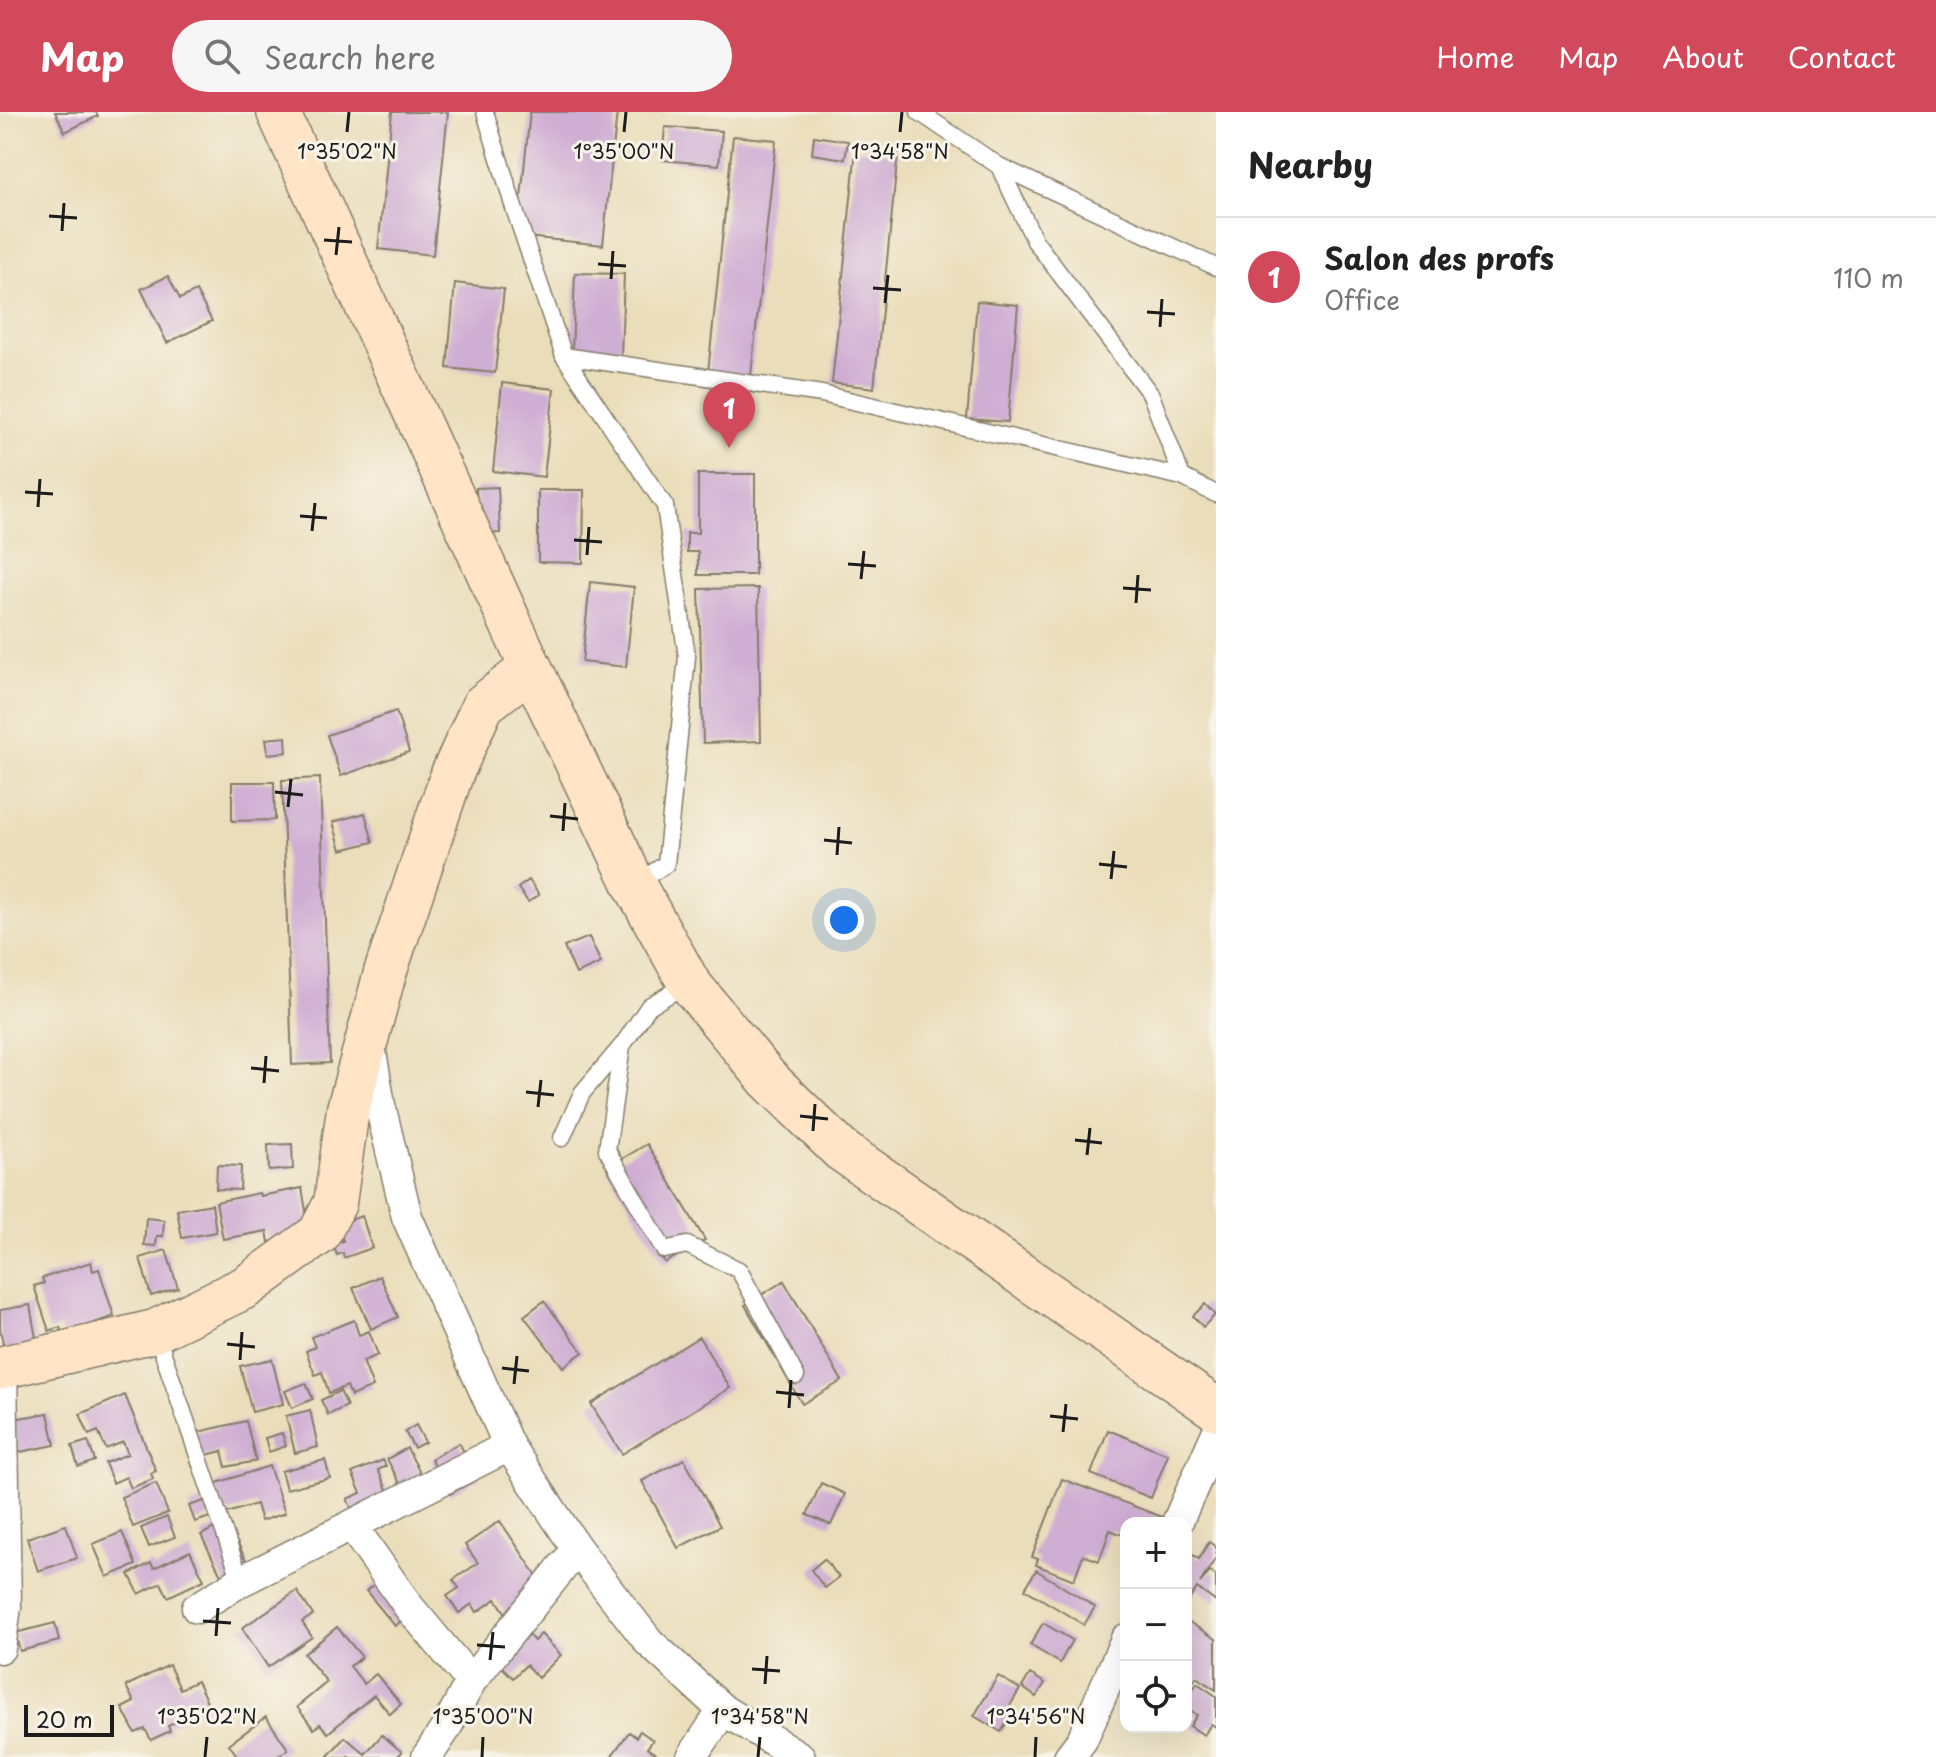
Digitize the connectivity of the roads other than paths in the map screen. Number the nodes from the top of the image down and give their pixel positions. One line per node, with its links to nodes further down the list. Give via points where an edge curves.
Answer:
1 (278, 112): 9 (street)
2 (485, 112): 6 (lane)
3 (919, 112): 4 (lane)
4 (999, 166): 5 (lane); 7 (lane, via 1035,241 1151,395)
5 (1216, 267)
6 (564, 356): 7 (lane, via 822,394); 10 (lane, via 665,506 687,657 666,864)
7 (1182, 477): 8 (lane)
8 (1216, 494)
9 (531, 668): 10 (street); 12 (street, via 483,705 452,774)
10 (634, 884): 11 (street)
11 (689, 983): 13 (lane, via 649,1006); 18 (street, via 768,1079 841,1150)
12 (369, 1036): 15 (street, via 348,1109 335,1203 319,1234 246,1287); 20 (street, via 407,1217)
13 (622, 1046): 14 (lane, via 582,1093); 17 (lane, via 607,1150 664,1250 687,1245 739,1270)
14 (562, 1138)
15 (155, 1331): 16 (street); 24 (lane)
16 (1, 1368): 26 (street, via 6,1607)
17 (796, 1376)
18 (1216, 1409)
19 (1216, 1435): 21 (street)
20 (509, 1446): 22 (street); 23 (street)
21 (1180, 1517)
22 (352, 1526): 24 (street); 28 (street, via 409,1607)
23 (577, 1549): 28 (street); 29 (street, via 649,1642)
24 (241, 1581): 25 (street)
25 (197, 1608)
26 (0, 1648)
27 (1120, 1653): 33 (street, via 1082,1740)
28 (471, 1681): 30 (street)
29 (723, 1710): 31 (street); 32 (street)
30 (427, 1757)
31 (692, 1757)
32 (800, 1757)
33 (1069, 1757)

